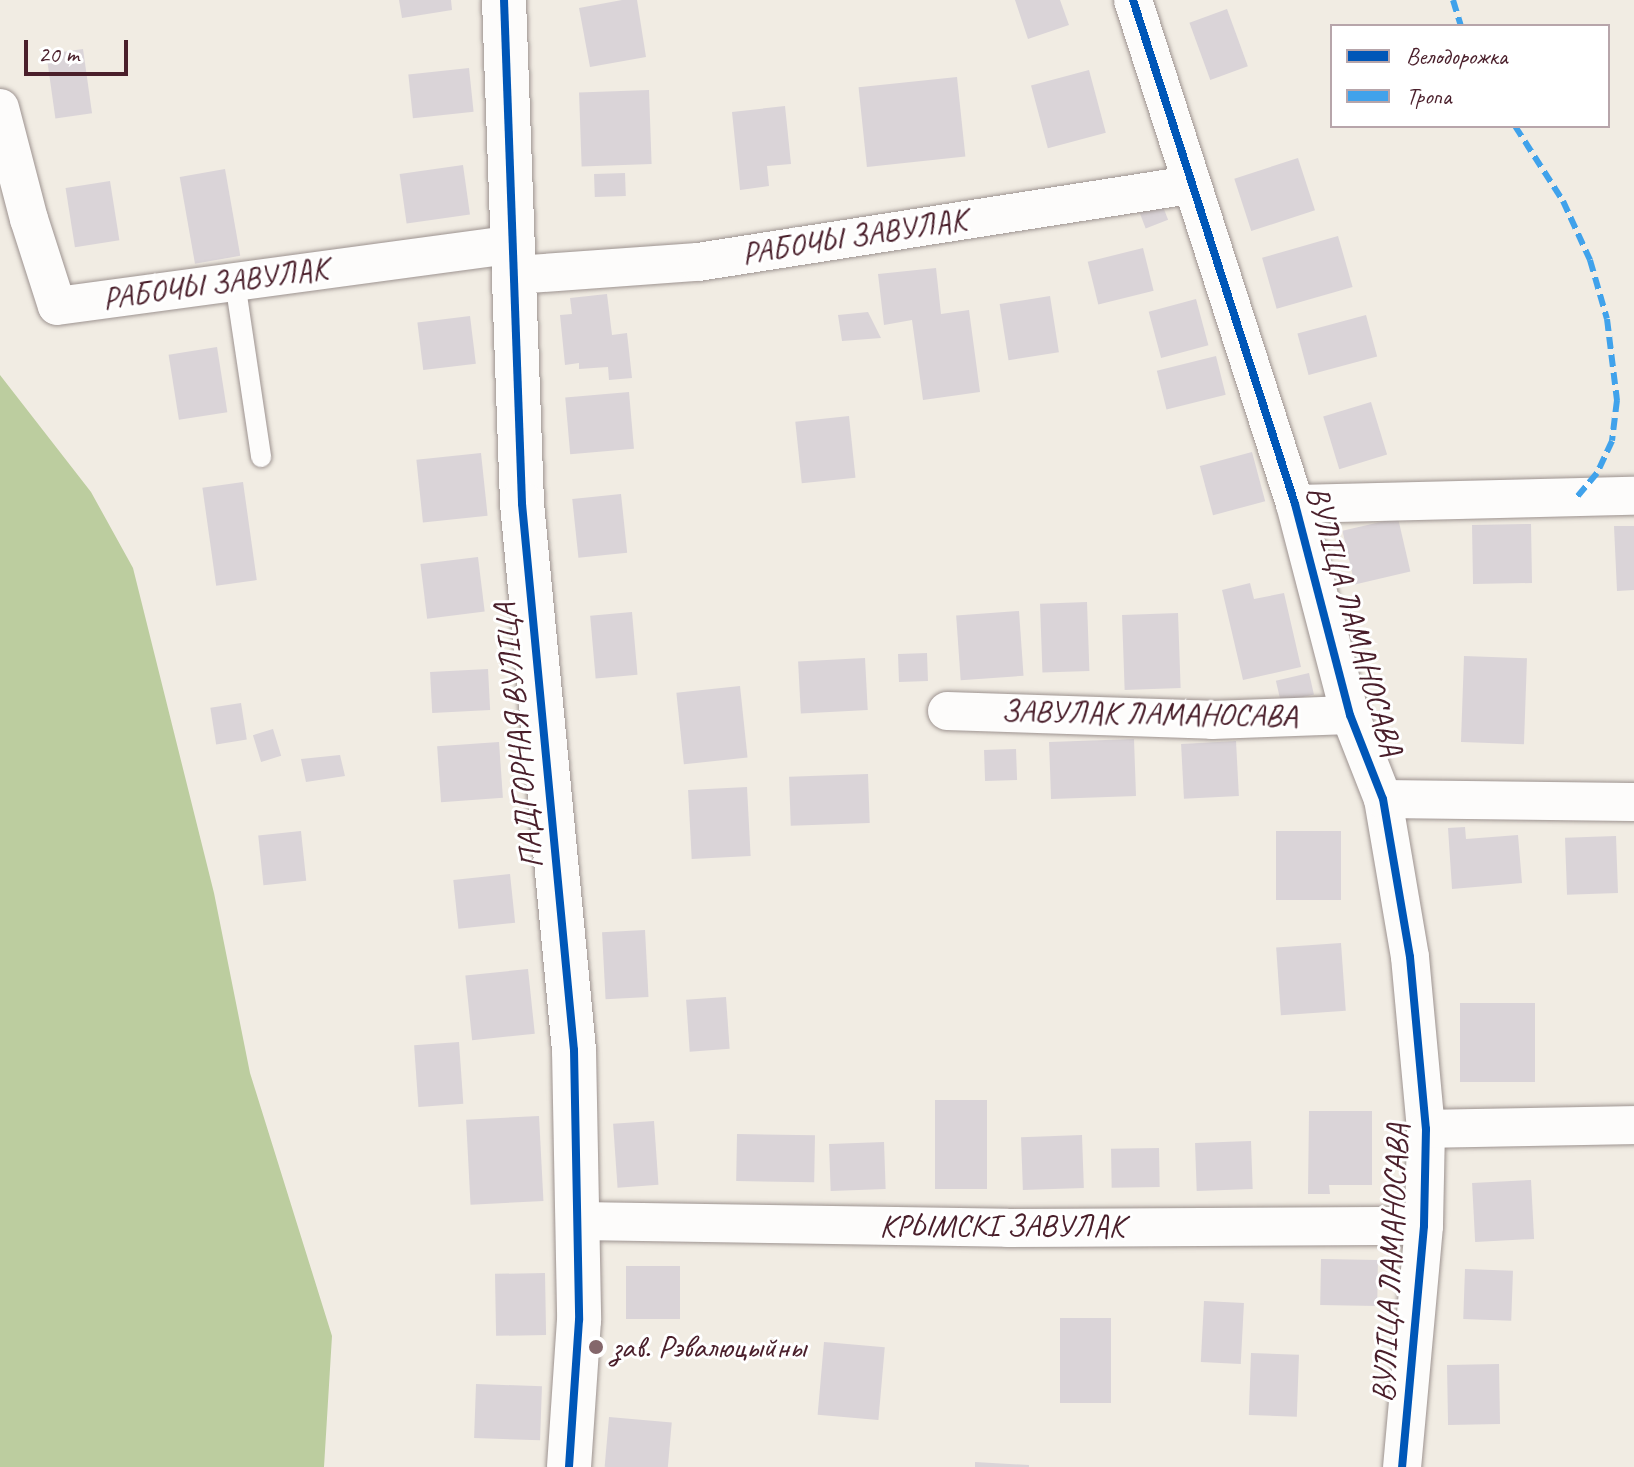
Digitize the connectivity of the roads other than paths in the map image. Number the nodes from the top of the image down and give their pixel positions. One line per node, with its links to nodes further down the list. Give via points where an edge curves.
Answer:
1 (504, 0): 5 (street, ПАДГОРНАЯ ВУЛІЦА)
2 (1133, 0): 4 (street, ВУЛІЦА ЛАМАНОСАВА)
3 (0, 108): 6 (street, РАБОЧЫ ЗАВУЛАК, via 57,306)
4 (1191, 185): 5 (street, РАБОЧЫ ЗАВУЛАК, via 698,262); 9 (street, ВУЛІЦА ЛАМАНОСАВА)
5 (515, 260): 6 (street, РАБОЧЫ ЗАВУЛАК); 16 (street, ПАДГОРНАЯ ВУЛІЦА, via 522,504 574,1050)
6 (235, 282): 7 (lane)
7 (261, 457)
8 (1634, 496): 9 (street)
9 (1295, 504): 11 (street, ВУЛІЦА ЛАМАНОСАВА)
10 (947, 711): 11 (street, ЗАВУЛАК ЛАМАНОСАВА, via 1212,720)
11 (1350, 715): 12 (street, ВУЛІЦА ЛАМАНОСАВА)
12 (1383, 799): 13 (street); 15 (street, ВУЛІЦА ЛАМАНОСАВА, via 1410,957)
13 (1634, 802)
14 (1634, 1125): 15 (street)
15 (1426, 1129): 17 (street, ВУЛІЦА ЛАМАНОСАВА)
16 (579, 1221): 17 (street, КРЫМСКІ ЗАВУЛАК, via 1007,1228); 18 (street, ПАДГОРНАЯ ВУЛІЦА, via 579,1320)
17 (1424, 1226): 19 (street, ВУЛІЦА ЛАМАНОСАВА)
18 (569, 1467)
19 (1402, 1467)

